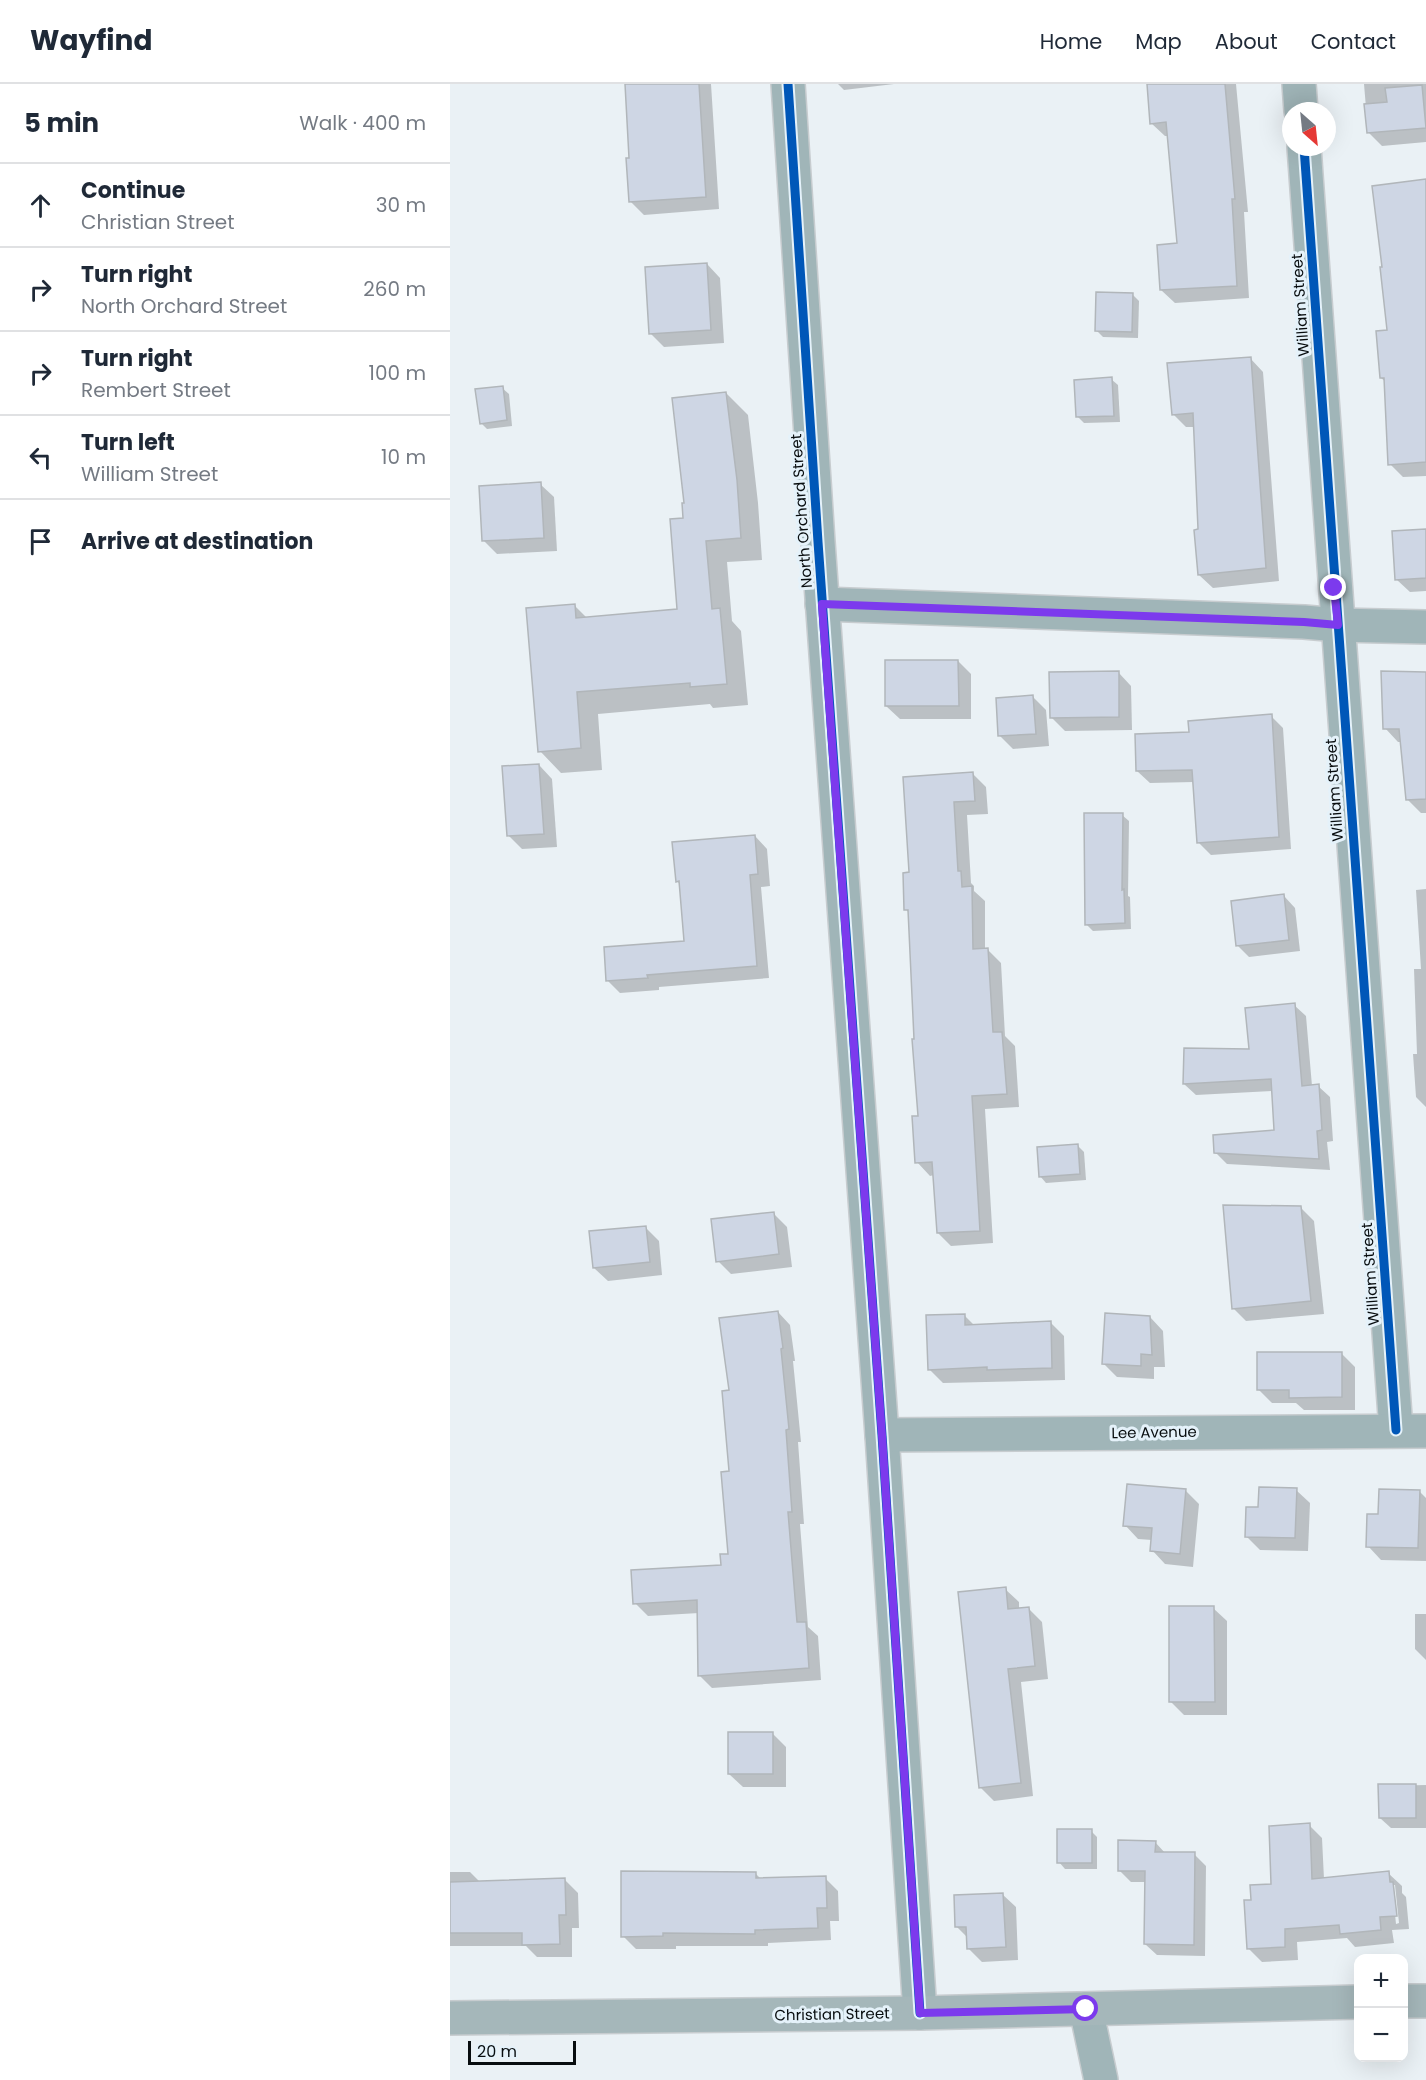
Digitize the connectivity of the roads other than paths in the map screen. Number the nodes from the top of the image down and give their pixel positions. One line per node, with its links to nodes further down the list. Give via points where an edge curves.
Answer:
1 (788, 84): 5 (street, North Orchard Street)
2 (1299, 84): 3 (street)
3 (1300, 102)
4 (1305, 156): 6 (street, William Street)
5 (822, 604): 6 (street); 9 (street, North Orchard Street)
6 (1338, 625): 7 (street); 8 (street, William Street)
7 (1426, 627)
8 (1411, 1430): 9 (street, Lee Avenue)
9 (882, 1435): 14 (street, North Orchard Street)
10 (1408, 2001): 11 (main road)
11 (1426, 2001)
12 (1354, 2002): 13 (main road, Christian Street)
13 (1086, 2009): 14 (main road, Christian Street); 16 (street)
14 (920, 2013): 15 (main road, Christian Street)
15 (450, 2018)
16 (1101, 2080)

